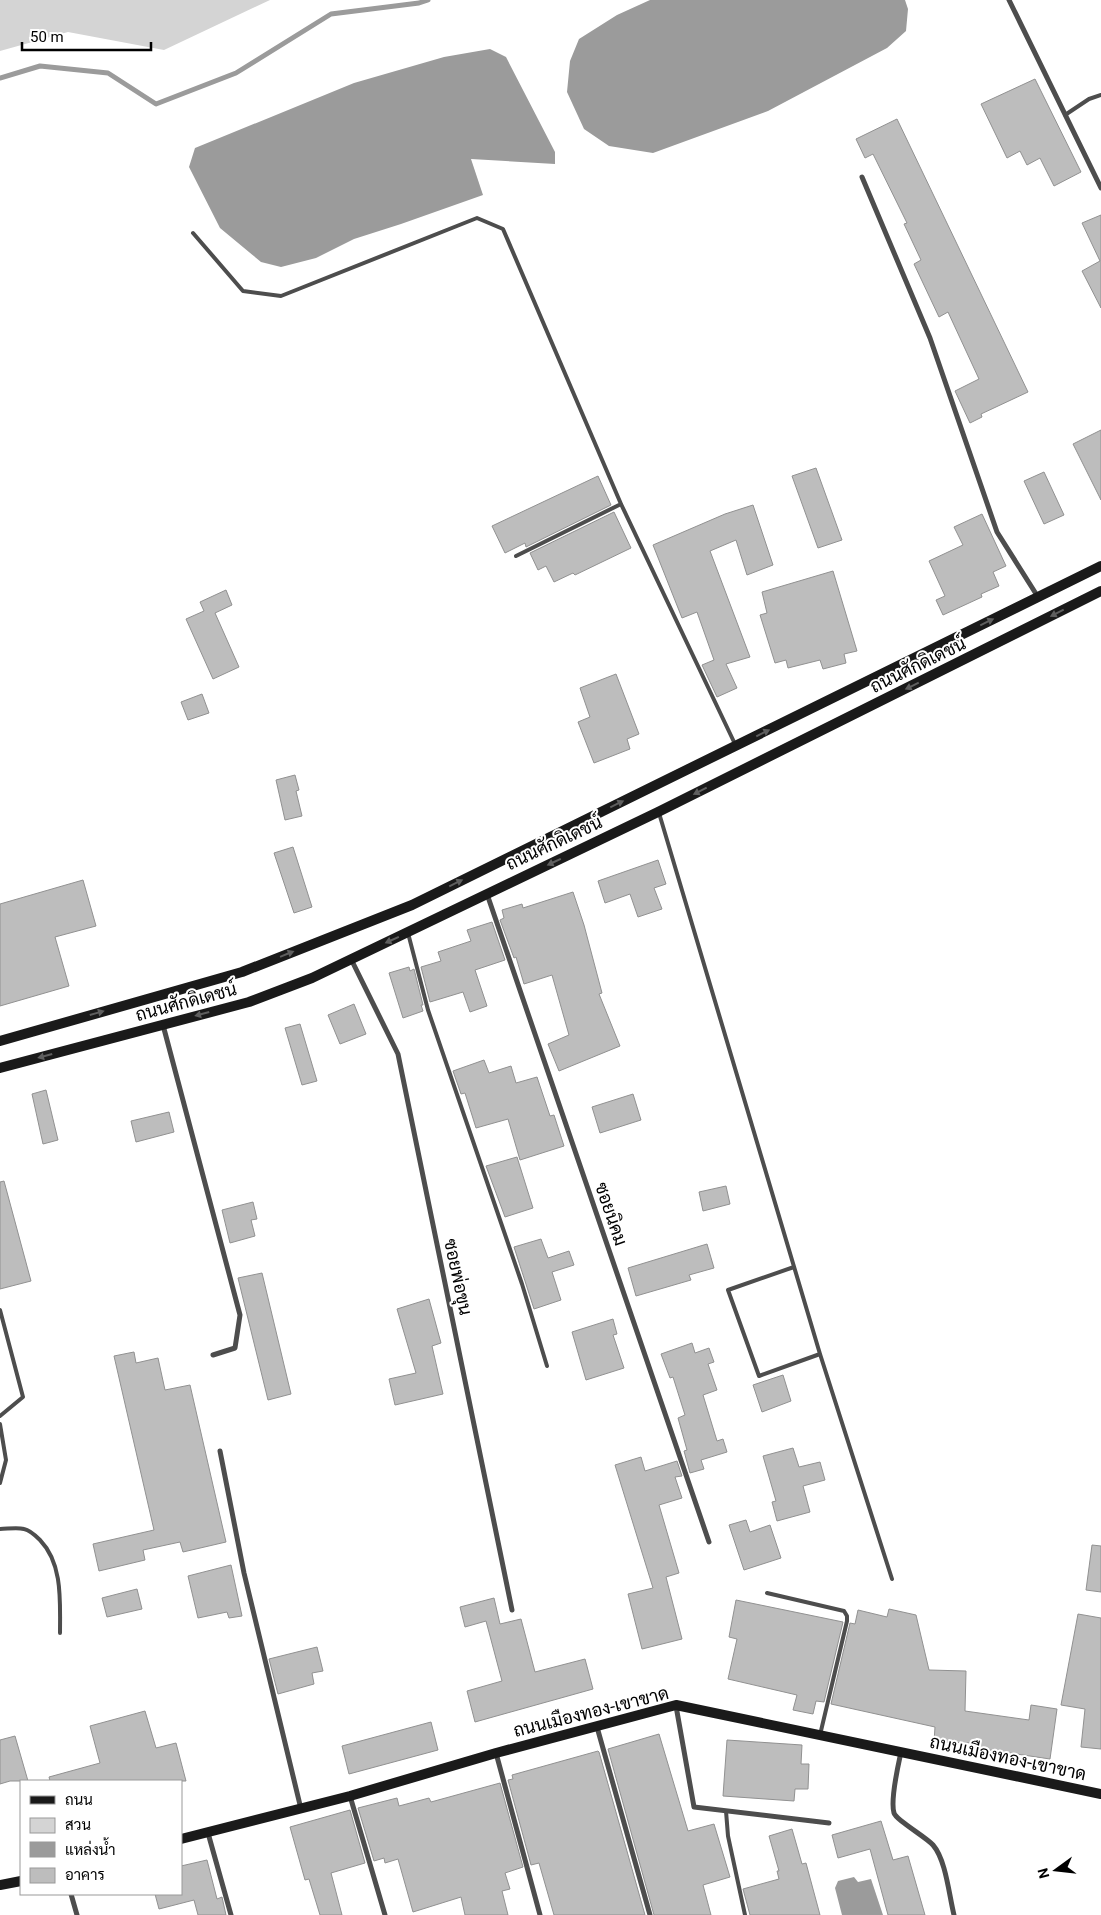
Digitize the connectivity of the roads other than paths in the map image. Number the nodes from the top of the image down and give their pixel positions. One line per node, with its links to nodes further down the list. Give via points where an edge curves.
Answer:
1 (1009, 0): 3 (street)
2 (1101, 95): 3 (lane)
3 (1065, 115): 5 (street)
4 (862, 177): 11 (street, via 930,338 997,532)
5 (1101, 188)
6 (193, 233): 7 (lane, via 243,291 280,296 477,218 503,229)
7 (621, 504): 8 (lane); 12 (lane)
8 (516, 556)
9 (1101, 566): 11 (main road, ถนนศักดิเดชน์)
10 (1101, 592): 13 (main road, ถนนศักดิเดชน์, one-way to 13)
11 (1038, 597): 12 (main road, ถนนศักดิเดชน์, one-way to 11)
12 (736, 746): 18 (main road, ถนนศักดิเดชน์, one-way to 12, via 242,972 412,905)
13 (658, 812): 14 (main road, ถนนศักดิเดชน์, one-way to 14); 20 (lane)
14 (487, 894): 15 (main road, ถนนศักดิเดชน์); 30 (street, ซอยนิคม)
15 (408, 933): 16 (main road, ถนนศักดิเดชน์, one-way to 16); 24 (lane, via 428,1010)
16 (351, 959): 17 (main road, ถนนศักดิเดชน์, one-way to 17, via 249,1002); 33 (street, ซอยพ่อขุน, via 398,1054)
17 (163, 1025): 19 (main road, ถนนศักดิเดชน์, one-way to 19); 23 (street, via 240,1315 235,1348)
18 (0, 1041)
19 (0, 1068)
20 (794, 1267): 22 (lane); 22 (lane, via 728,1290 759,1376)
21 (0, 1310): 25 (lane, via 23,1397)
22 (820, 1354): 31 (lane)
23 (213, 1355)
24 (547, 1366)
25 (0, 1416)
26 (0, 1424): 28 (lane, via 6,1460)
27 (220, 1450): 42 (street, via 244,1573)
28 (0, 1483)
29 (0, 1529): 34 (lane, via 24,1529 35,1534 50,1550 57,1573)
30 (709, 1542)
31 (892, 1579)
32 (767, 1593): 37 (lane, via 844,1611 847,1616)
33 (512, 1610)
34 (60, 1633)
35 (676, 1705): 36 (main road, ถนนเมืองทอง-เขาขาด); 37 (main road, ถนนเมืองทอง-เขาขาด); 43 (street, via 694,1808)
36 (597, 1727): 39 (main road, ถนนเมืองทอง-เขาขาด); 54 (street)
37 (820, 1735): 38 (main road, ถนนเมืองทอง-เขาขาด)
38 (901, 1752): 40 (main road, ถนนเมืองทอง-เขาขาด); 56 (street, via 894,1813 936,1849)
39 (496, 1753): 41 (main road, ถนนเมืองทอง-เขาขาด); 53 (street)
40 (1101, 1794)
41 (350, 1796): 42 (main road, ถนนเมืองทอง-เขาขาด); 52 (street)
42 (301, 1810): 45 (main road, ถนนเมืองทอง-เขาขาด)
43 (726, 1811): 44 (street); 55 (lane, via 728,1836)
44 (829, 1823)
45 (208, 1833): 46 (main road, ถนนเมืองทอง-เขาขาด); 51 (street)
46 (182, 1839)
47 (20, 1881): 48 (main road)
48 (0, 1886)
49 (71, 1895): 50 (street)
50 (77, 1915)
51 (231, 1915)
52 (385, 1915)
53 (540, 1915)
54 (650, 1915)
55 (745, 1915)
56 (954, 1915)

